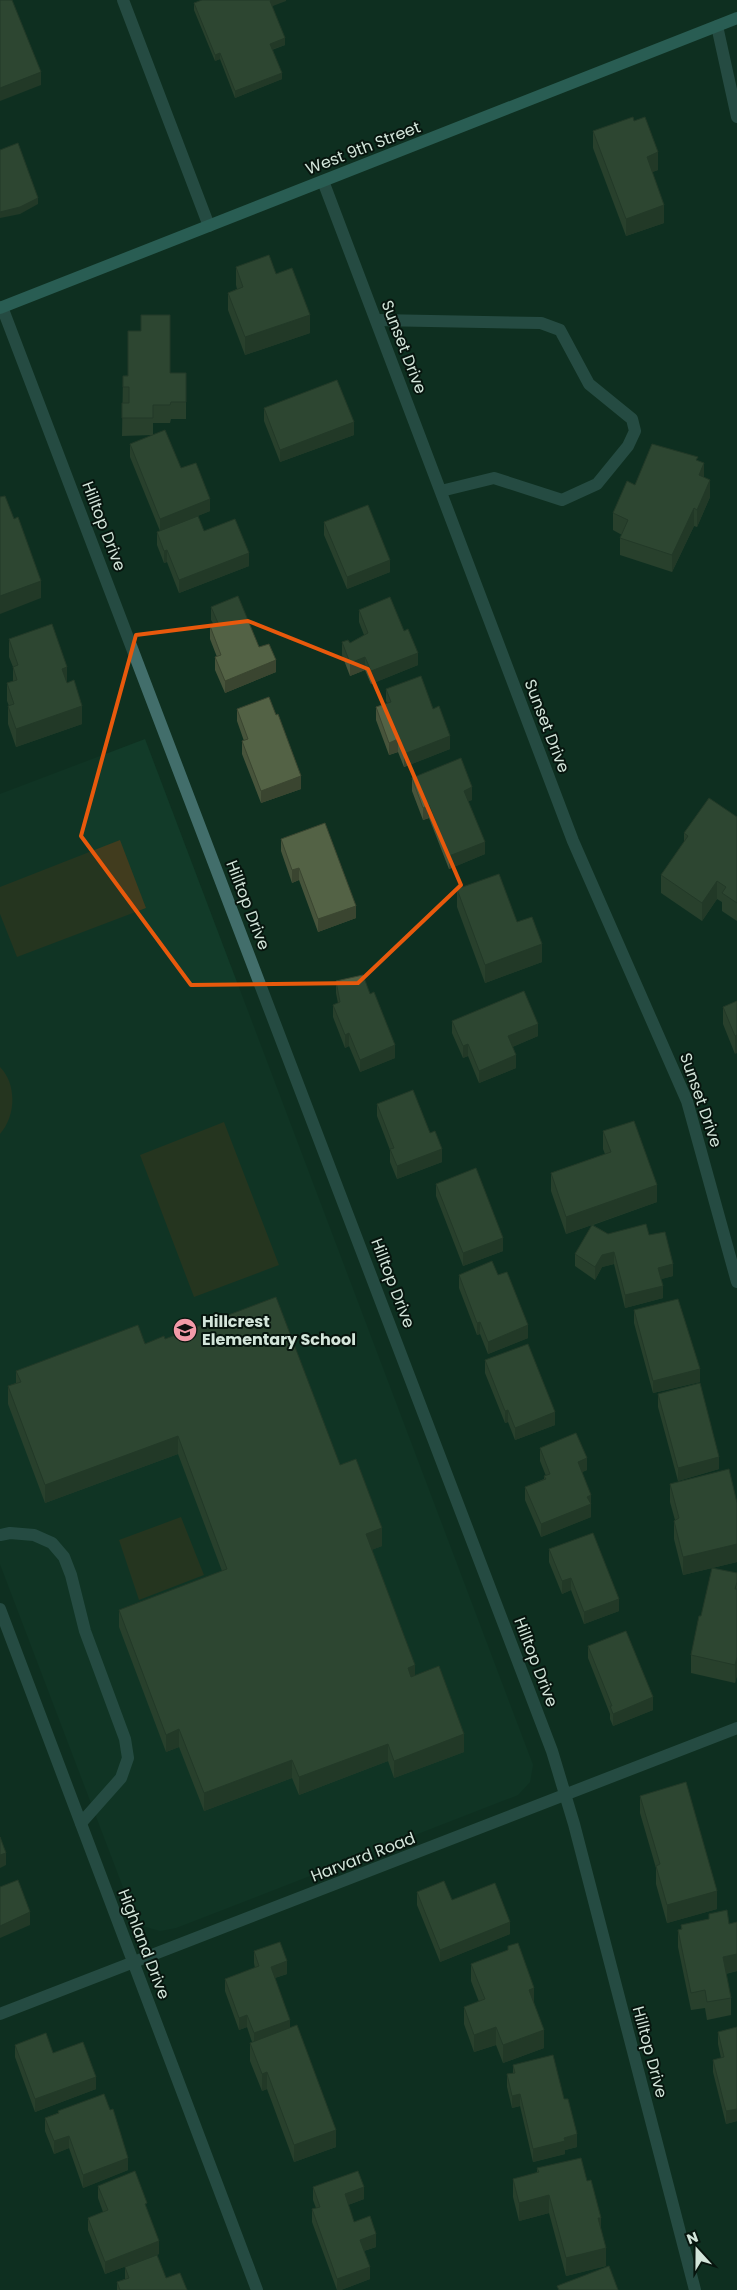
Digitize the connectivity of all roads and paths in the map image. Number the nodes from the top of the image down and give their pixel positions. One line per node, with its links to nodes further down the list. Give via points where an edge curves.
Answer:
1 (123, 0): 6 (street)
2 (737, 18): 3 (main road, West 9th Street)
3 (718, 26): 4 (street); 5 (main road, West 9th Street)
4 (737, 117)
5 (323, 181): 6 (main road, West 9th Street); 8 (street, Sunset Drive)
6 (209, 226): 7 (main road, West 9th Street)
7 (1, 307): 14 (street, Hilltop Drive, via 461,1508)
8 (376, 320): 9 (street, Sunset Drive); 9 (street, via 541,323 560,330 589,384 632,419 635,431 628,446 597,484 562,500 494,478)
9 (441, 491): 10 (street, Sunset Drive, via 574,841 687,1101)
10 (737, 1282)
11 (0, 1535): 15 (street, via 34,1535 52,1543 64,1557 84,1631 125,1739 128,1758 121,1778)
12 (0, 1609): 15 (street, Highland Drive)
13 (737, 1728): 14 (street, Harvard Road)
14 (566, 1795): 16 (street, Harvard Road); 19 (street, Hilltop Drive)
15 (81, 1823): 16 (street, Highland Drive)
16 (134, 1963): 17 (street, Harvard Road); 18 (street, Highland Drive)
17 (0, 2014)
18 (257, 2290)
19 (695, 2290)

